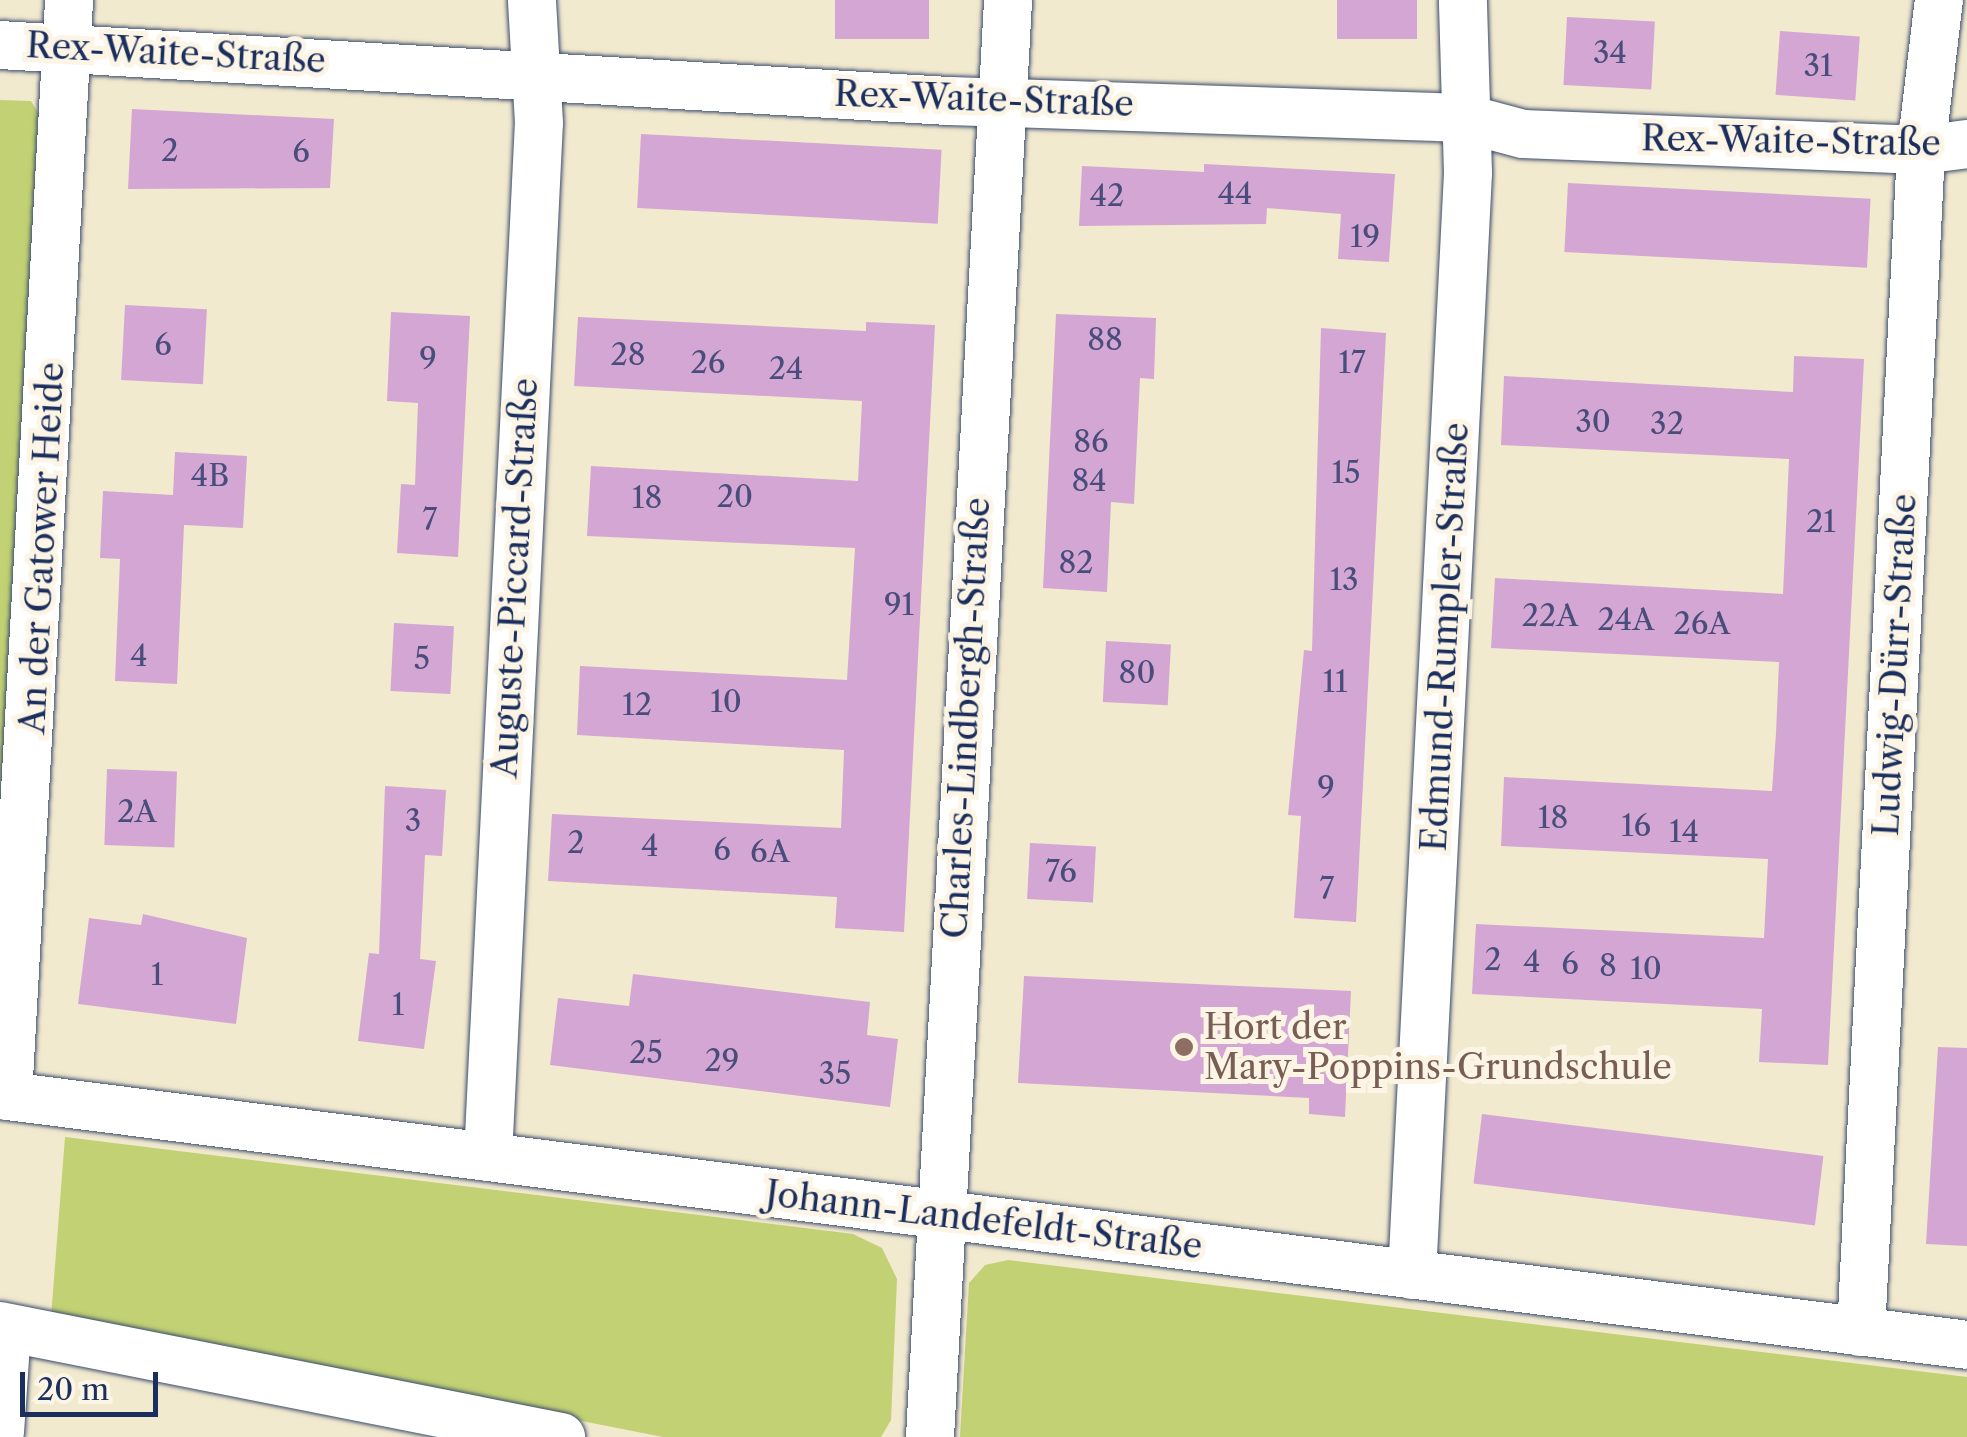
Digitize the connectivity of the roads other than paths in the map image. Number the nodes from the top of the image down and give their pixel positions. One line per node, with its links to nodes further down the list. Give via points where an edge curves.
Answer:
1 (69, 0): 7 (street, An der Gatower Heide)
2 (532, 0): 8 (street, Auguste-Piccard-Straße)
3 (1008, 0): 9 (street, Charles-Lindbergh-Straße)
4 (1463, 0): 10 (street, Edmund-Rumpler-Straße)
5 (1938, 0): 11 (street, Ludwig-Dürr-Straße)
6 (0, 45): 7 (street, Rex-Waite-Straße)
7 (66, 48): 8 (street, Rex-Waite-Straße); 12 (street, An der Gatower Heide)
8 (538, 76): 9 (street, Rex-Waite-Straße); 13 (street, Auguste-Piccard-Straße)
9 (1002, 97): 10 (street, Rex-Waite-Straße); 14 (street, Charles-Lindbergh-Straße)
10 (1463, 118): 11 (street, Rex-Waite-Straße, via 1523,134); 15 (street, Edmund-Rumpler-Straße, via 1468,172)
11 (1944, 147): 17 (street, Ludwig-Dürr-Straße)
12 (4, 1095): 13 (street, Johann-Landefeldt-Straße)
13 (488, 1157): 14 (street, Johann-Landefeldt-Straße)
14 (936, 1214): 15 (street, Johann-Landefeldt-Straße); 21 (street, Charles-Lindbergh-Straße)
15 (1412, 1275): 17 (street, Johann-Landefeldt-Straße)
16 (4, 1327): 19 (street); 20 (street)
17 (1861, 1332): 18 (street, Johann-Landefeldt-Straße)
18 (1967, 1345)
19 (0, 1432)
20 (561, 1437)
21 (930, 1437)

